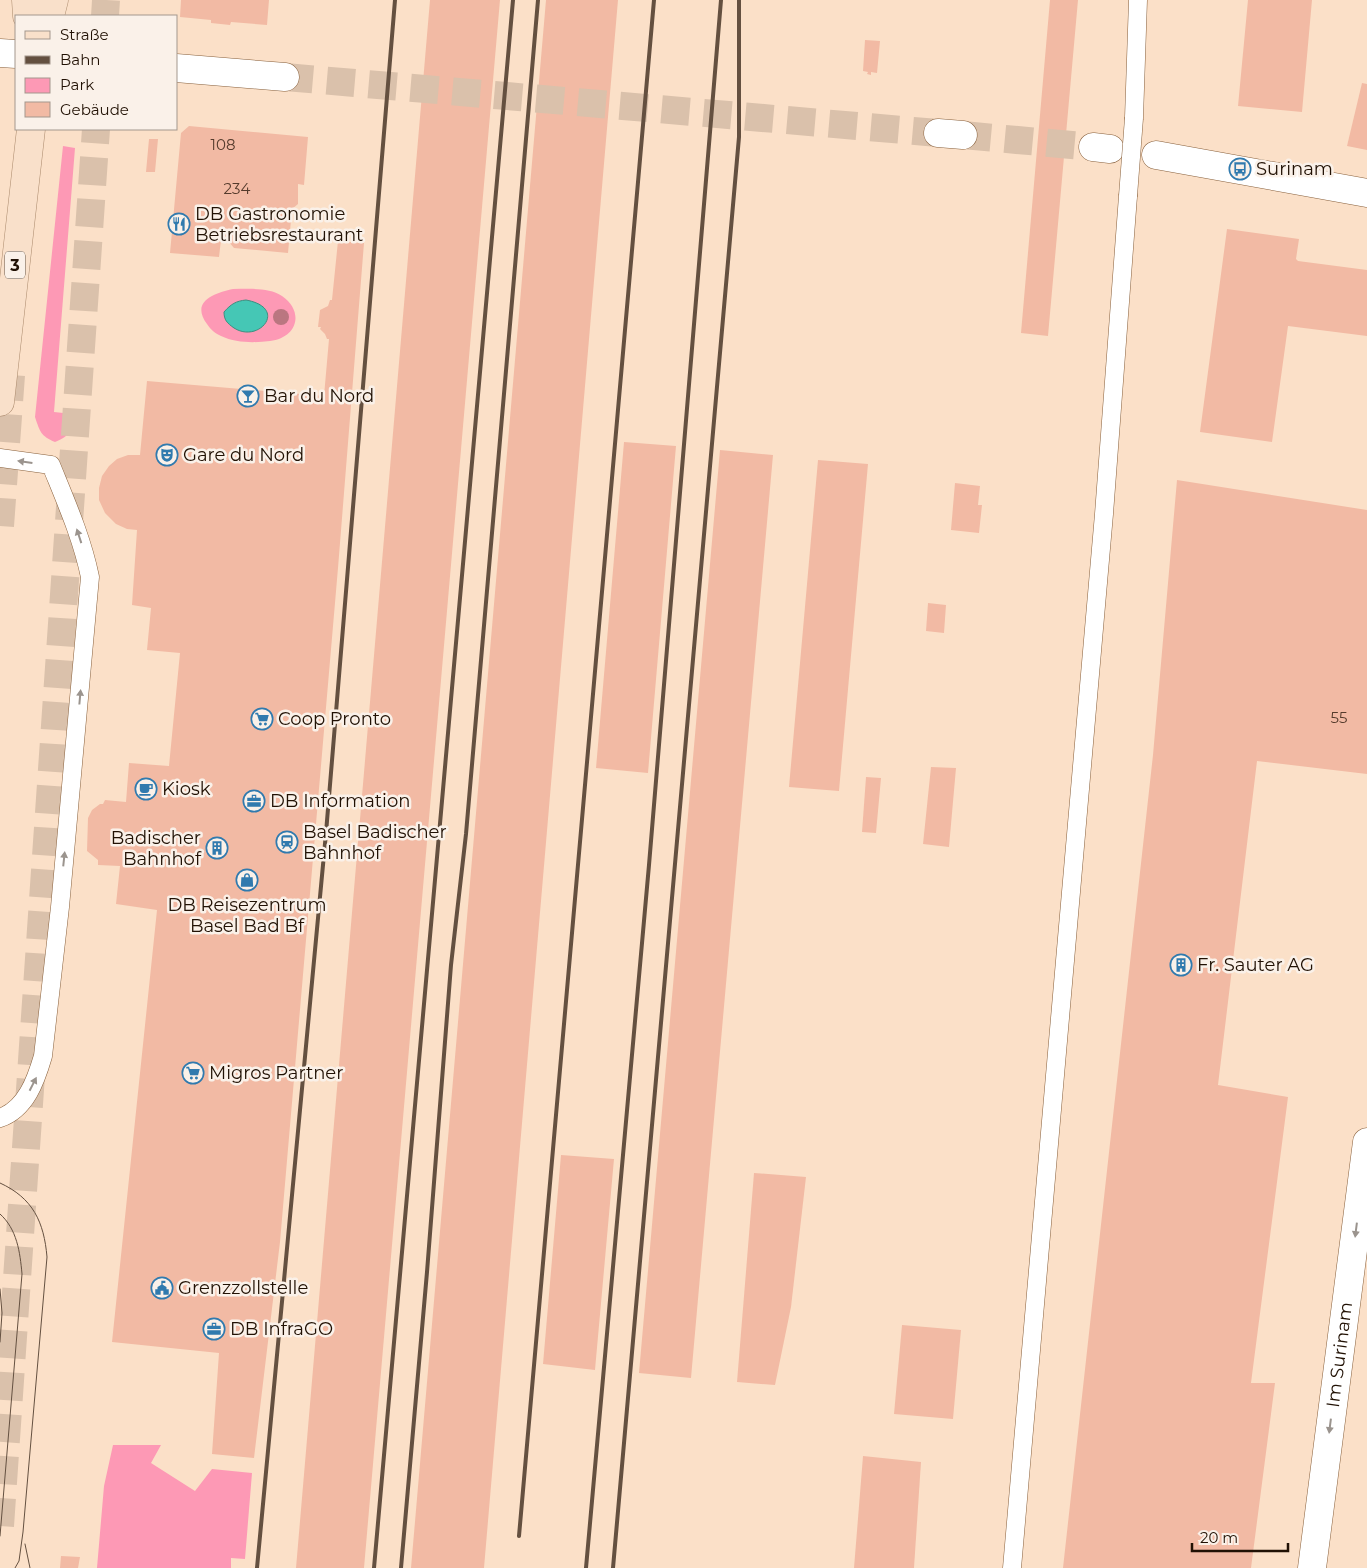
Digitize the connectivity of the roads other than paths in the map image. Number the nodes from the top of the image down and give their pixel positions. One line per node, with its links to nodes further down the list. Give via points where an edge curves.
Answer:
1 (26, 0): 4 (main road)
2 (54, 0): 5 (main road)
3 (1138, 0): 17 (lane, bridge, via 1134,118 1101,543)
4 (27, 15)
5 (50, 15)
6 (0, 52): 7 (street)
7 (15, 54)
8 (178, 68): 9 (street)
9 (285, 77)
10 (31, 130): 13 (main road, 3)
11 (1156, 155): 12 (street)
12 (1367, 193)
13 (0, 402)
14 (0, 458): 15 (lane, one-way to 14, via 24,1101 36,1080 43,1056 90,577 86,554 51,465)
15 (0, 1118)
16 (1366, 1157): 18 (street, Im Surinam, one-way to 18)
17 (1012, 1568)
18 (1312, 1568)

